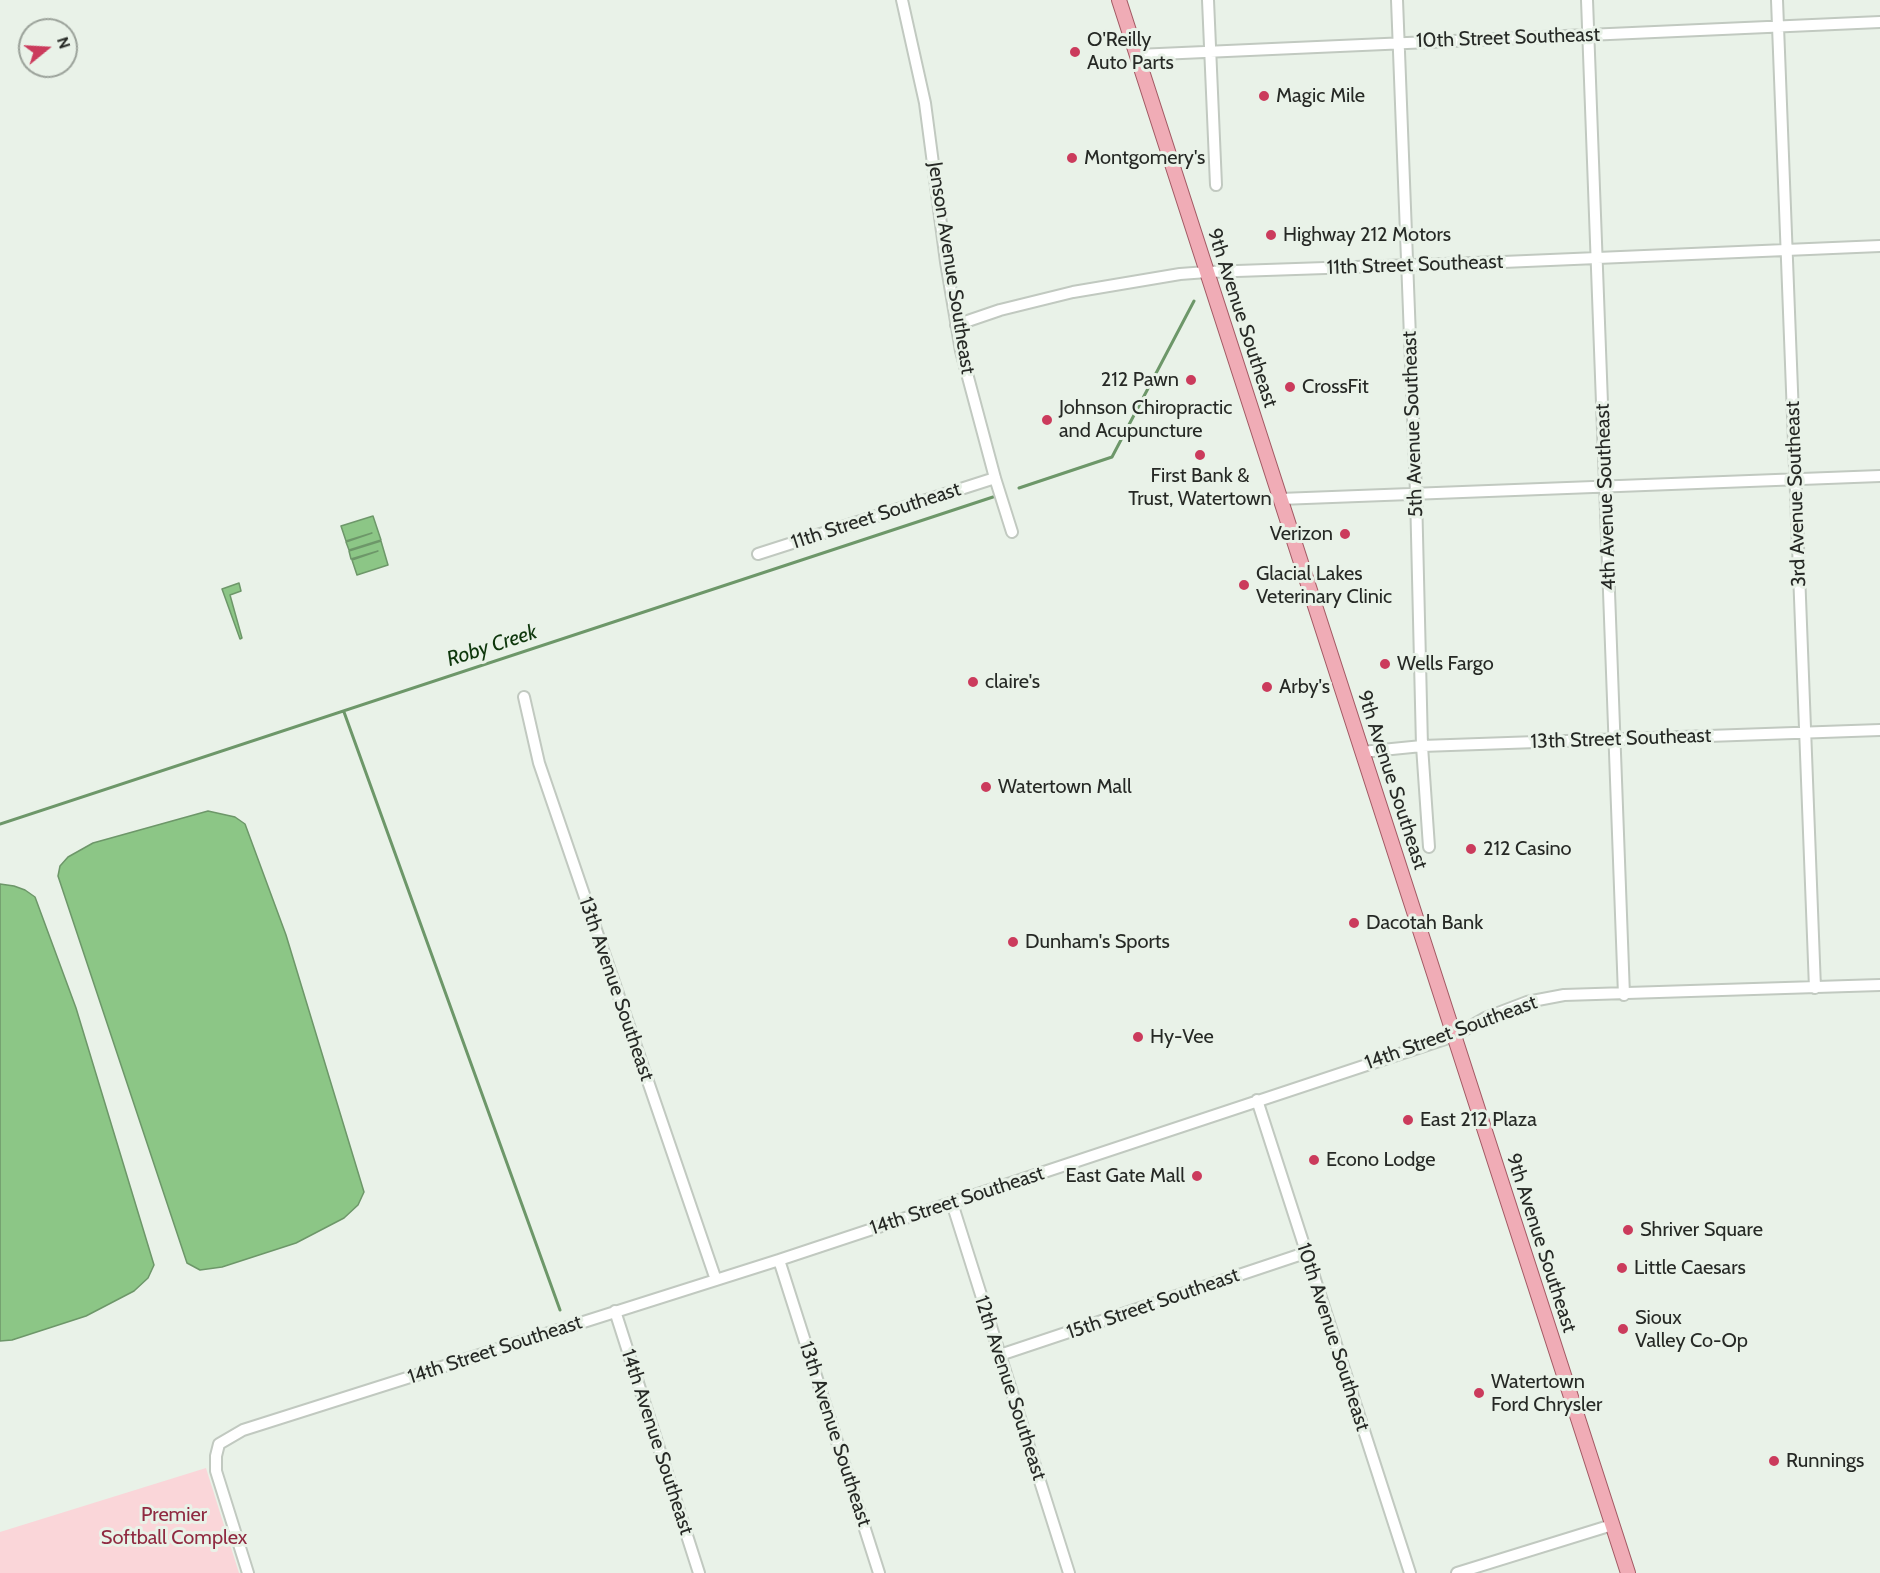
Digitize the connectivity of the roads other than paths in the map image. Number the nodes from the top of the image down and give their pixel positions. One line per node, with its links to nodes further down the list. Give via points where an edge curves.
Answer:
1 (902, 0): 19 (street, Jenson Avenue Southeast, via 925,103)
2 (1119, 0): 12 (main road, 9th Avenue Southeast)
3 (1208, 0): 11 (street)
4 (1397, 0): 10 (street, 5th Avenue Southeast)
5 (1587, 0): 9 (street, 4th Avenue Southeast)
6 (1777, 0): 8 (street, 3rd Avenue Southeast)
7 (1880, 22): 8 (street, 10th Street Southeast)
8 (1778, 26): 9 (street, 10th Street Southeast); 15 (street, 3rd Avenue Southeast)
9 (1588, 34): 10 (street, 10th Street Southeast); 16 (street, 4th Avenue Southeast)
10 (1399, 42): 11 (street, 10th Street Southeast); 17 (street, 5th Avenue Southeast)
11 (1210, 51): 12 (street, 10th Street Southeast); 13 (street)
12 (1137, 55): 18 (main road, 9th Avenue Southeast)
13 (1216, 185)
14 (1880, 246): 15 (street, 11th Street Southeast)
15 (1787, 249): 16 (street, 11th Street Southeast); 22 (street, 3rd Avenue Southeast)
16 (1596, 258): 17 (street, 11th Street Southeast); 23 (street, 4th Avenue Southeast)
17 (1407, 266): 18 (street, 11th Street Southeast); 24 (street, 5th Avenue Southeast)
18 (1207, 272): 19 (street, 11th Street Southeast, via 1073,291); 25 (main road, 9th Avenue Southeast)
19 (956, 324): 21 (street, Jenson Avenue Southeast)
20 (1880, 476): 22 (street)
21 (995, 478): 26 (street, Jenson Avenue Southeast); 27 (street, 11th Street Southeast)
22 (1796, 478): 23 (street); 30 (street, 3rd Avenue Southeast)
23 (1605, 485): 24 (street); 31 (street, 4th Avenue Southeast)
24 (1416, 493): 25 (street); 32 (street, 5th Avenue Southeast)
25 (1280, 499): 33 (main road, 9th Avenue Southeast)
26 (1012, 532)
27 (758, 554)
28 (524, 697): 43 (street, 13th Avenue Southeast, via 539,763)
29 (1880, 730): 30 (street, 13th Street Southeast)
30 (1805, 733): 31 (street, 13th Street Southeast); 36 (street, 3rd Avenue Southeast)
31 (1615, 740): 32 (street, 13th Street Southeast); 37 (street, 4th Avenue Southeast)
32 (1422, 746): 33 (street, 13th Street Southeast); 34 (street, 5th Avenue Southeast)
33 (1362, 752): 38 (main road, 9th Avenue Southeast)
34 (1429, 847)
35 (1880, 986): 36 (street, 14th Street Southeast)
36 (1815, 988): 37 (street, 14th Street Southeast)
37 (1624, 995): 38 (street, 14th Street Southeast, via 1564,995 1527,1002 1485,1018)
38 (1454, 1036): 39 (street, 14th Street Southeast); 46 (main road, 9th Avenue Southeast)
39 (1257, 1100): 40 (street, 14th Street Southeast); 41 (street, 10th Avenue Southeast)
40 (952, 1203): 42 (street, 14th Street Southeast); 45 (street, 12th Avenue Southeast)
41 (1305, 1253): 45 (street, 15th Street Southeast); 51 (street, 10th Avenue Southeast)
42 (779, 1260): 43 (street, 14th Street Southeast); 49 (street, 13th Avenue Southeast)
43 (716, 1280): 44 (street, 14th Street Southeast)
44 (615, 1311): 47 (street, 14th Street Southeast, via 243,1430 219,1444 216,1471); 48 (street, 14th Avenue Southeast)
45 (1000, 1356): 50 (street, 12th Avenue Southeast)
46 (1612, 1525): 52 (street); 53 (main road, 9th Avenue Southeast)
47 (248, 1573)
48 (699, 1573)
49 (879, 1573)
50 (1069, 1573)
51 (1410, 1573)
52 (1457, 1573)
53 (1628, 1573)

